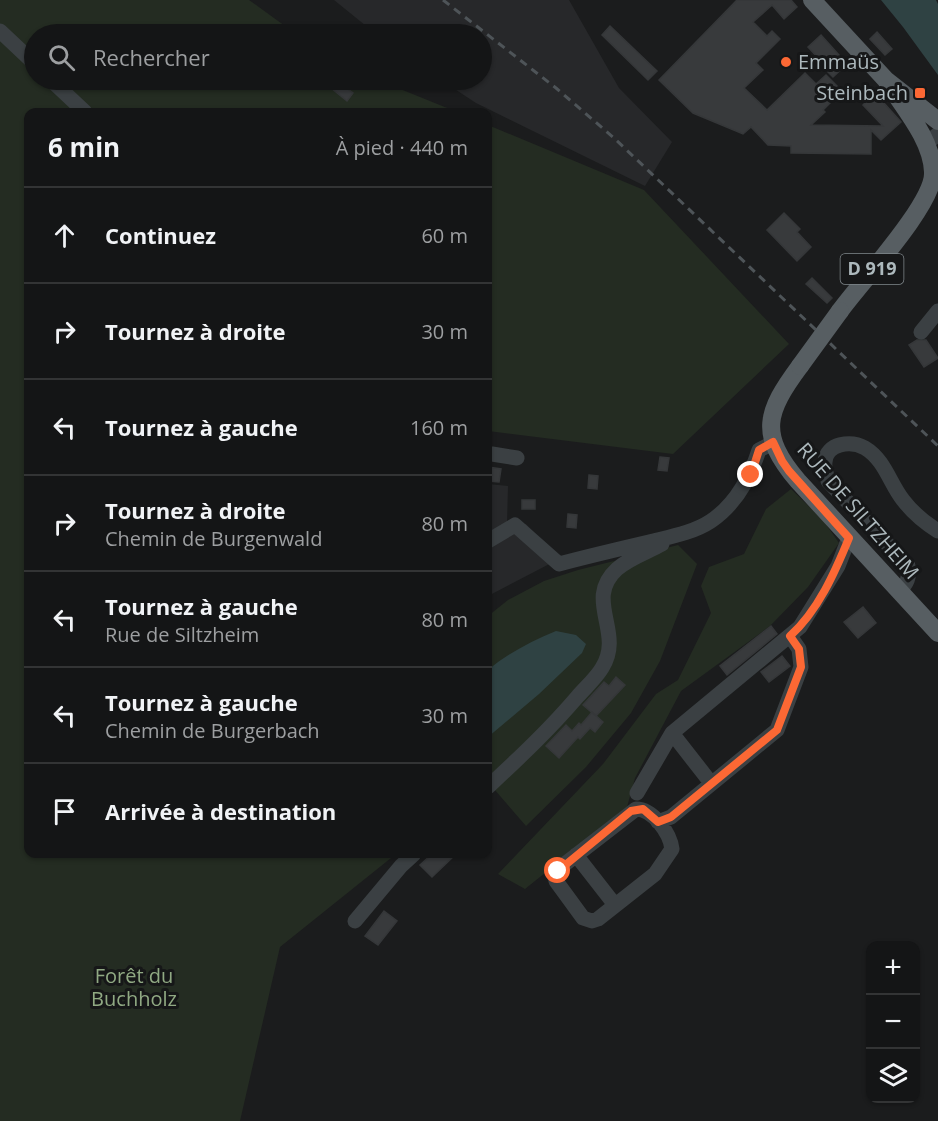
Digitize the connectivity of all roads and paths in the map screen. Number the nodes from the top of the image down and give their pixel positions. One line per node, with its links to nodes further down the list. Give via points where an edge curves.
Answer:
1 (812, 0): 4 (main road)
2 (0, 31): 3 (street)
3 (24, 54)
4 (886, 80): 7 (main road); 8 (main road)
5 (62, 90): 6 (street)
6 (81, 108)
7 (938, 121)
8 (932, 139): 9 (main road)
9 (936, 175): 11 (main road, D 919)
10 (938, 201): 11 (main road, D 919)
11 (912, 221): 14 (main road, D 919, bridge, via 840,311 775,402)
12 (938, 311): 13 (street)
13 (921, 332)
14 (773, 442): 18 (street, via 759,450 744,486 727,506 710,522); 19 (main road, RUE DE SILTZHEIM / D 919, via 789,471)
15 (492, 454): 16 (street)
16 (517, 458)
17 (938, 531): 21 (street, via 903,500 881,463 866,449 846,444 827,453 828,481 908,566 910,575)
18 (683, 533): 20 (street, via 559,564 515,525); 25 (street, via 619,567 608,579 603,610 610,649 602,668 547,731)
19 (849, 538): 21 (main road, RUE DE SILTZHEIM / D 919); 22 (street, via 838,566)
20 (492, 539)
21 (899, 592): 23 (main road, RUE DE SILTZHEIM / D 919)
22 (795, 632): 24 (street); 26 (street, via 801,667 777,730)
23 (938, 633)
24 (672, 733): 26 (street); 27 (street)
25 (492, 783)
26 (711, 783): 28 (street, via 671,817)
27 (637, 793)
28 (658, 822): 29 (street, via 643,809 636,809); 31 (street, via 672,849 655,874)
29 (576, 855): 31 (street); 31 (street, via 555,876 583,918 598,919)
30 (410, 858): 32 (street)
31 (615, 906)
32 (355, 921)

